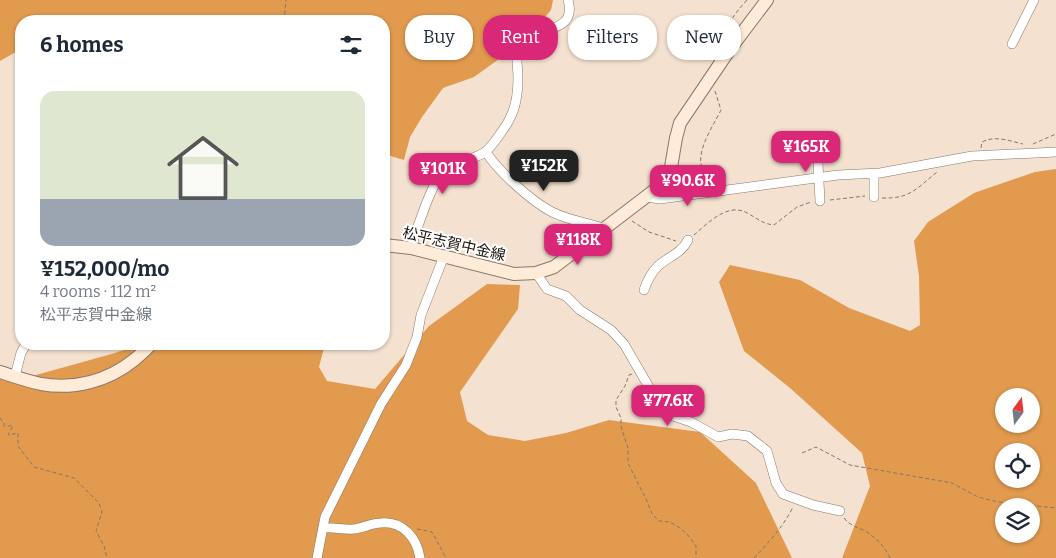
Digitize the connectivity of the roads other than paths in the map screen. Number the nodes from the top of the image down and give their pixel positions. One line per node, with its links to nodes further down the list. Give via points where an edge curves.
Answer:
1 (568, 0): 6 (street, via 570,13 565,21 522,43 517,54 518,79 511,117)
2 (767, 0): 10 (main road, 松平志賀中金線, via 680,123 670,173)
3 (1034, 0): 4 (street)
4 (1012, 44)
5 (817, 144): 9 (street)
6 (486, 152): 13 (street, via 500,170 539,204 553,212); 16 (street, via 446,169 433,187)
7 (1056, 152): 8 (street, via 953,159)
8 (874, 174): 9 (street); 11 (street)
9 (818, 178): 10 (street, via 660,199); 12 (street)
10 (647, 197): 13 (main road, 松平志賀中金線)
11 (874, 197)
12 (820, 201)
13 (604, 228): 18 (main road, 松平志賀中金線, via 554,267)
14 (688, 240): 19 (street, via 684,249 658,266)
15 (390, 246): 16 (main road, 松平志賀中金線)
16 (411, 248): 17 (main road, 松平志賀中金線)
17 (444, 256): 18 (main road, 松平志賀中金線, via 514,274); 25 (street, via 406,365 381,404 325,517)
18 (536, 273): 24 (street, via 547,289 566,296 624,344 664,413 691,422 718,437 732,434 748,436 767,451 776,483 783,494)
19 (644, 290)
20 (23, 350): 23 (street)
21 (145, 350): 23 (main road, via 122,369 84,384 40,384)
22 (0, 372): 23 (main road)
23 (14, 376)
24 (840, 511)
25 (323, 528): 26 (street); 27 (street, via 353,529 382,523 399,524 409,532 419,549)
26 (317, 558)
27 (420, 558)

